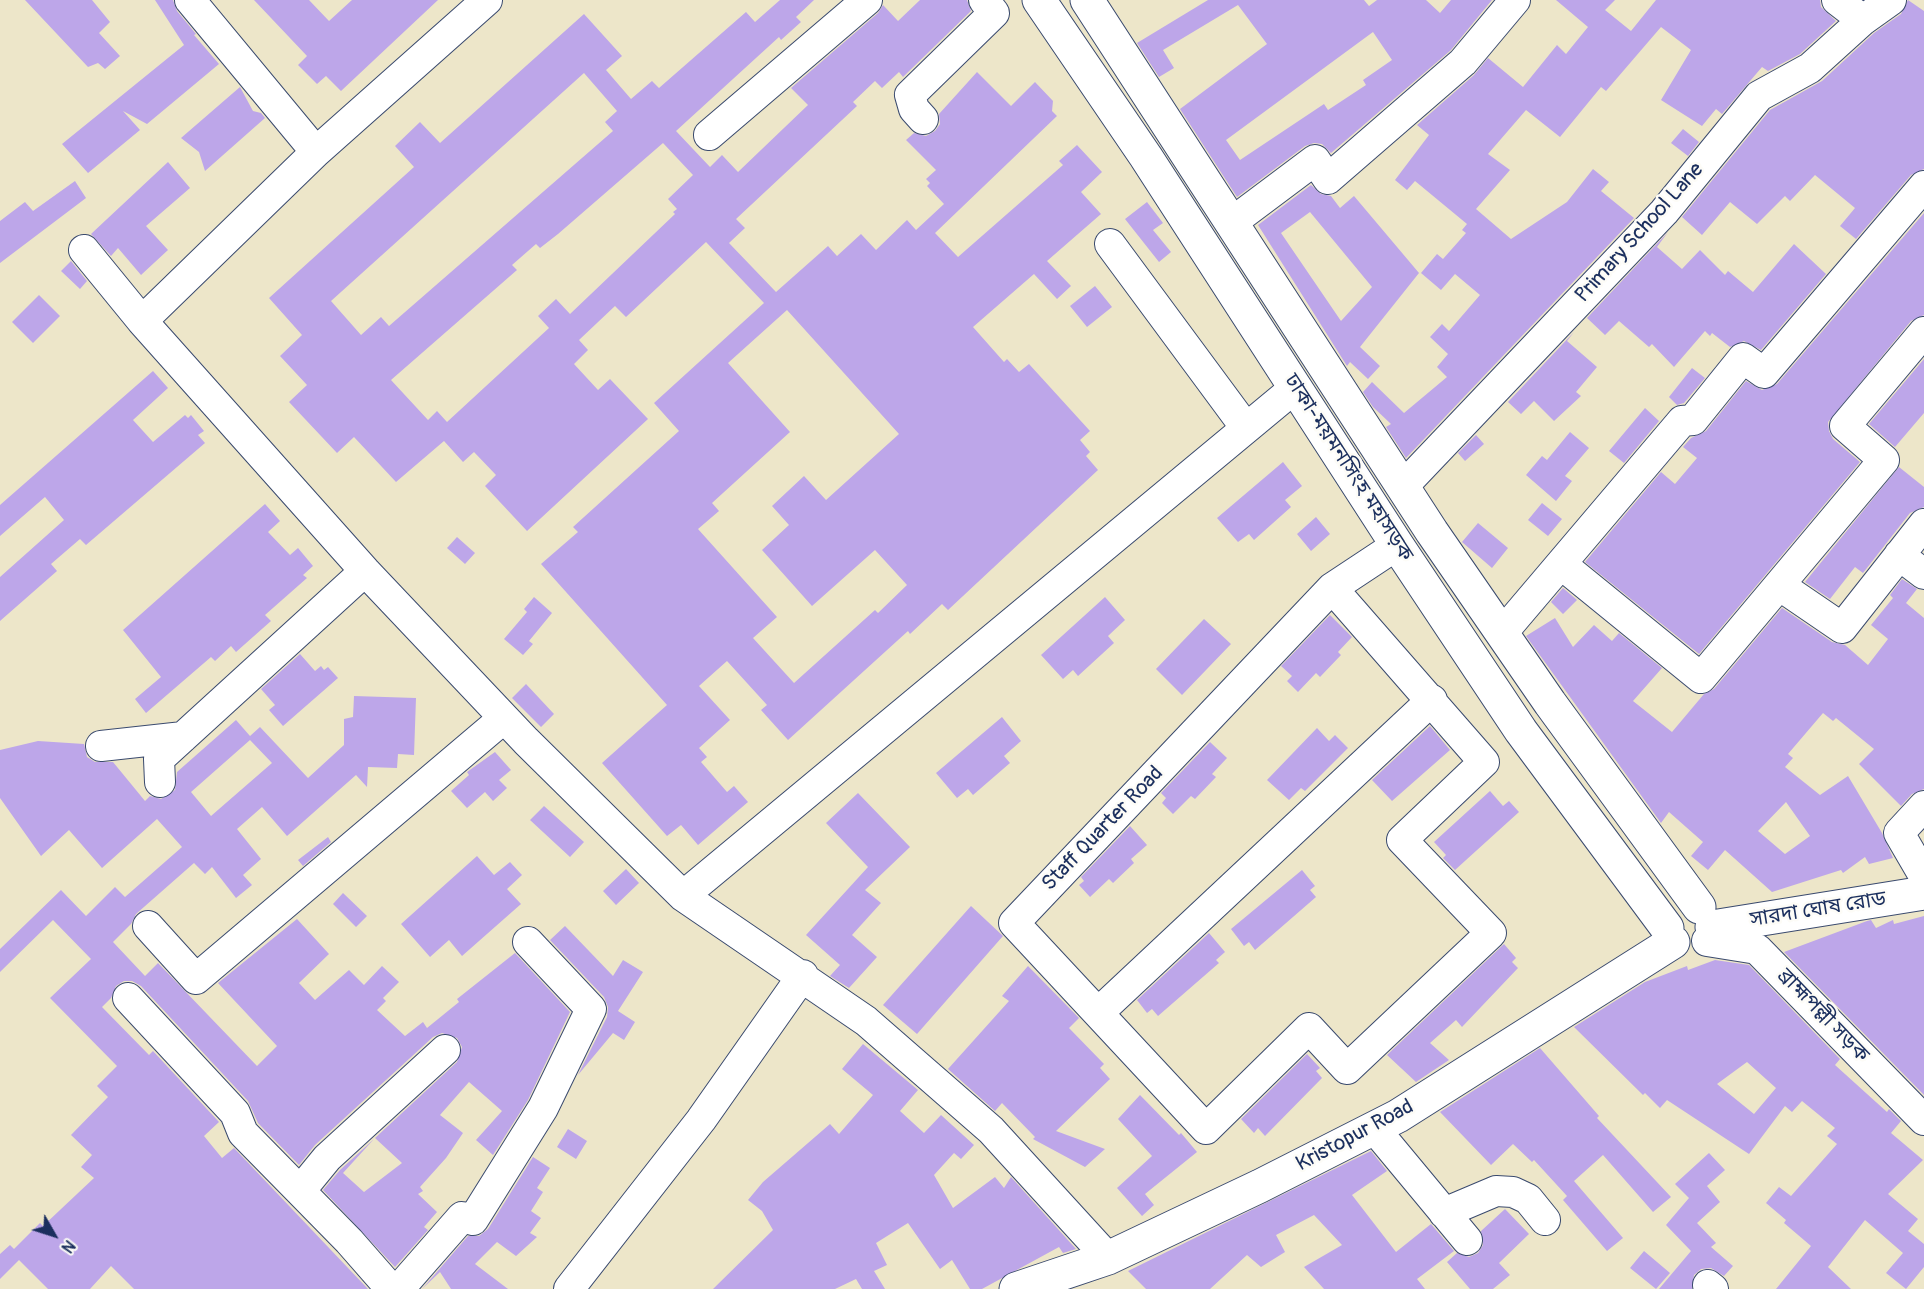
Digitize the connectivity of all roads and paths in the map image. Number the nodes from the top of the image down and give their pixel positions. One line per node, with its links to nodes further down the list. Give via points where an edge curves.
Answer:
1 (190, 0): 13 (street)
2 (486, 0): 13 (street)
3 (867, 0): 12 (street)
4 (984, 0): 11 (street, via 994,13 910,95 914,109)
5 (1039, 0): 20 (main road, ঢাকা-ময়মনসিংহ মহাসড়ক)
6 (1086, 0): 15 (main road, ঢাকা-ময়মনসিংহ মহাসড়ক)
7 (1515, 0): 15 (street, via 1462,62 1328,179 1315,160)
8 (1837, 0): 10 (street)
9 (1891, 0): 10 (street, Primary School Lane)
10 (1863, 20): 22 (street, Primary School Lane, via 1810,68 1759,96 1664,212)
11 (923, 119)
12 (709, 135)
13 (316, 152): 18 (street)
14 (1924, 186): 26 (street, via 1764,373 1743,358 1694,420 1682,421)
15 (1231, 223): 22 (main road, ঢাকা-ময়মনসিংহ মহাসড়ক)
16 (1110, 244): 21 (street)
17 (84, 250): 18 (street)
18 (142, 321): 27 (street)
19 (1924, 332): 29 (street, via 1845,426 1884,460)
20 (1296, 387): 21 (street); 24 (main road, ঢাকা-ময়মনসিংহ মহাসড়ক)
21 (1246, 428): 40 (street)
22 (1402, 484): 31 (main road, ঢাকা-ময়মনসিংহ মহাসড়ক)
23 (1924, 524): 25 (street)
24 (1397, 545): 30 (street, Staff Quarter Road); 43 (main road, ঢাকা-ময়মনসিংহ মহাসড়ক, via 1521,731)
25 (1899, 555): 28 (street); 29 (street, via 1842,628)
26 (1562, 564): 29 (street, via 1701,678); 31 (street)
27 (365, 572): 33 (street); 34 (street)
28 (1924, 574)
29 (1779, 585)
30 (1332, 588): 32 (street); 47 (street, Staff Quarter Road, via 1014,923)
31 (1503, 632): 41 (main road, ঢাকা-ময়মনসিংহ মহাসড়ক)
32 (1432, 700): 47 (street); 47 (street, Staff Quarter Road, via 1484,762 1402,840 1491,933 1347,1069 1309,1028 1206,1129)
33 (504, 718): 40 (street); 42 (street, via 196,979)
34 (183, 737): 35 (street); 36 (street, via 159,759)
35 (101, 746)
36 (160, 782)
37 (1924, 806): 38 (street, via 1899,833)
38 (1924, 876)
39 (1924, 893): 41 (main road, সারদা ঘোষ রোড)
40 (682, 896): 45 (street)
41 (1706, 925): 43 (main road, সারদা ঘোষ রোড, via 1697,949 1690,950); 49 (street, ব্রাহ্মপল্লী সড়ক, via 1757,949)
42 (148, 926)
43 (1670, 935): 50 (main road, Kristopur Road, via 1398,1116)
44 (528, 942): 58 (street, via 591,1009 543,1108 473,1220 462,1217)
45 (803, 975): 55 (street, via 866,1021 991,1130); 59 (street, via 701,1120)
46 (128, 998): 51 (street, via 234,1113 243,1133)
47 (1098, 1013)
48 (445, 1050): 51 (street, via 327,1158)
49 (1919, 1104)
50 (1374, 1128): 52 (street); 55 (main road, Kristopur Road)
51 (300, 1191): 57 (street)
52 (1444, 1213): 53 (street, via 1496,1191 1513,1192 1528,1199); 54 (street)
53 (1545, 1220)
54 (1467, 1240)
55 (1108, 1258): 56 (main road, Kristopur Road)
56 (1038, 1286)
57 (391, 1289)
58 (399, 1289)
59 (568, 1289)

